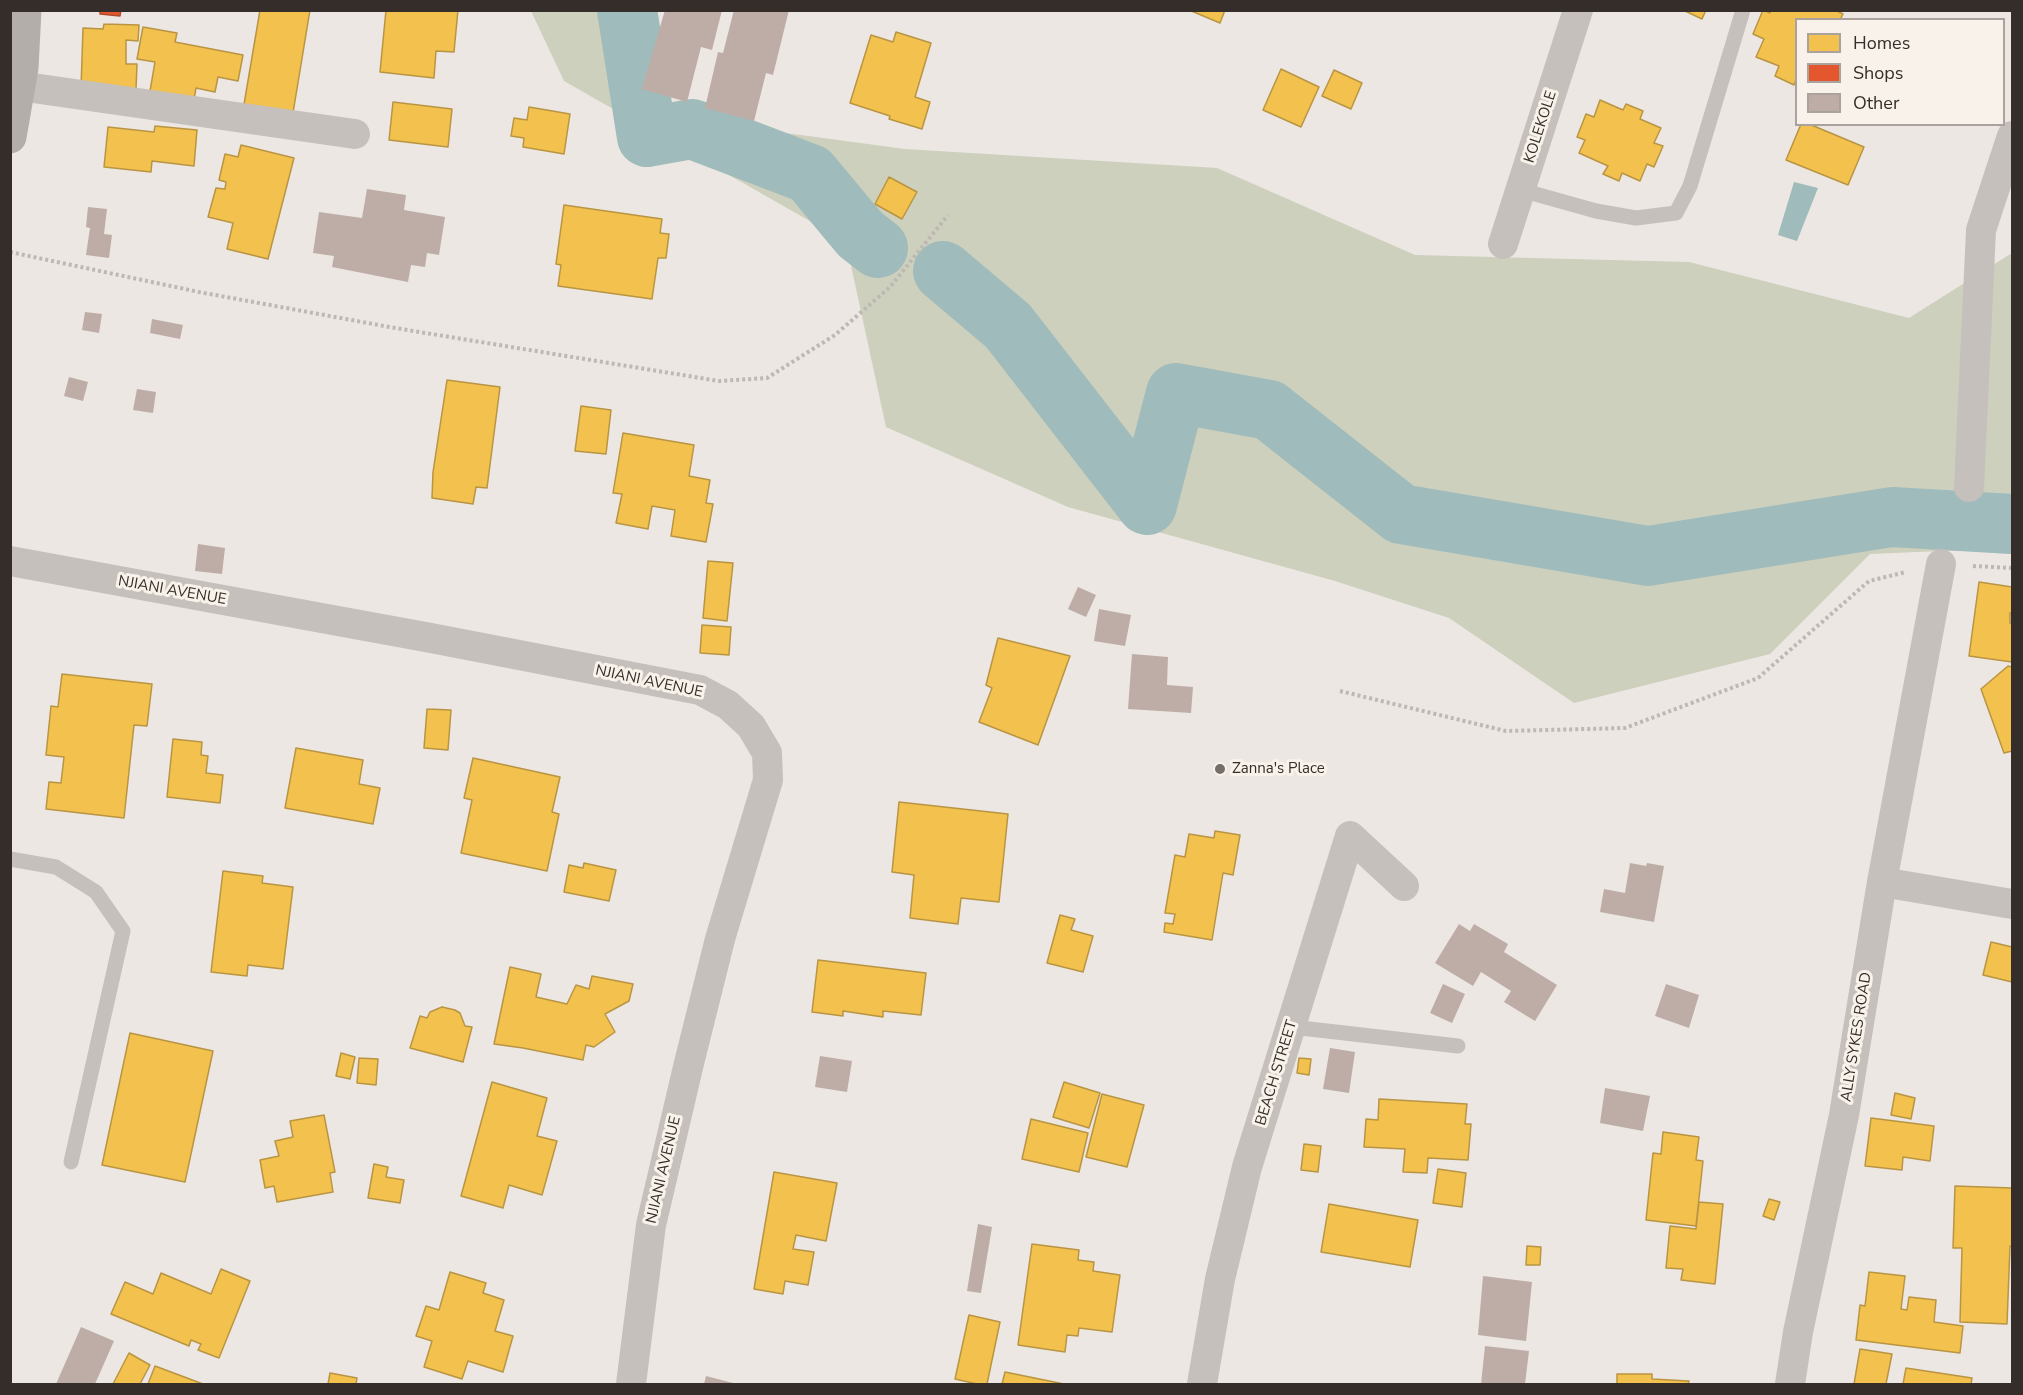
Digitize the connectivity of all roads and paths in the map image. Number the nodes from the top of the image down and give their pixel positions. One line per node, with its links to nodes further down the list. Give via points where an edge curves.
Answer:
1 (25, 10): 4 (main road)
2 (1578, 10): 8 (street, KOLEKOLE)
3 (1743, 10): 8 (lane, via 1690,186 1676,213 1636,218)
4 (19, 86): 5 (street); 7 (main road)
5 (355, 134)
6 (2013, 135): 12 (street, via 1981,230)
7 (10, 137)
8 (1521, 190): 10 (street, KOLEKOLE)
9 (948, 215): 11 (path, via 890,287 835,335 767,378 719,381 395,328)
10 (1503, 244)
11 (10, 252)
12 (1969, 487)
13 (10, 561): 24 (street, NJIANI AVENUE, via 700,690 728,705 751,726 767,753 768,780 720,939 651,1225)
14 (1941, 564): 15 (path); 16 (path, via 1869,581 1758,678 1625,728 1506,731); 18 (street, ALLY SYKES ROAD)
15 (2013, 568)
16 (1340, 691)
17 (10, 859): 23 (lane, via 56,867 96,892 123,931)
18 (1882, 882): 20 (street); 26 (street, ALLY SYKES ROAD, via 1845,1115)
19 (1404, 886): 21 (street, BEACH STREET, via 1350,836 1304,977)
20 (2013, 904)
21 (1292, 1027): 22 (lane); 25 (street, BEACH STREET, via 1247,1167 1220,1279)
22 (1458, 1046)
23 (71, 1162)
24 (631, 1384)
25 (1202, 1384)
26 (1790, 1384)

